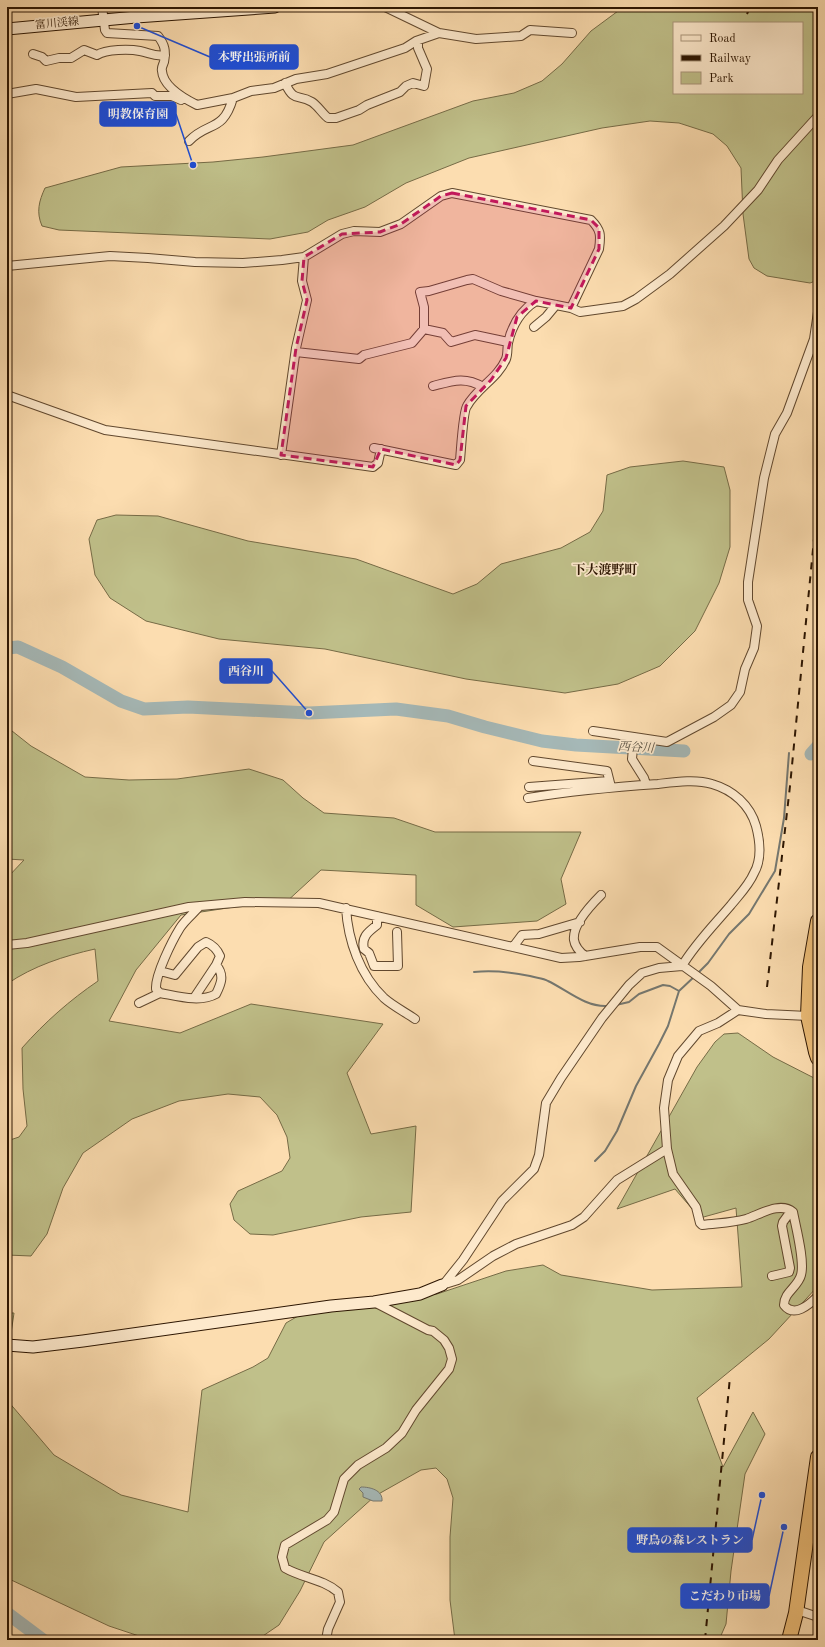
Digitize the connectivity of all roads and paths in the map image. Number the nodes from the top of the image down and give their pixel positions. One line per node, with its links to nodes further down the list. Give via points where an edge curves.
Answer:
1 (102, 7): 4 (street)
2 (275, 7): 4 (street, 富川渓線)
3 (385, 7): 6 (street)
4 (103, 20): 5 (street, 富川渓線); 10 (street, via 107,33 158,36 164,44)
5 (7, 29)
6 (439, 33): 7 (street, via 476,39 520,36 530,30); 8 (street)
7 (572, 33)
8 (418, 41): 11 (street, via 405,48 333,72); 11 (street, via 418,48 427,69 424,86 413,83 400,92 349,114 328,118 310,101 295,98)
9 (33, 54): 10 (street, via 46,61 72,58 84,50 97,54 104,51 140,51 158,56)
10 (165, 55): 14 (street, via 161,70 165,81 178,94)
11 (285, 83): 13 (street)
12 (7, 94): 14 (street, via 36,89 76,97 152,94 172,96 190,105)
13 (233, 98): 14 (street); 16 (street, via 225,118)
14 (197, 105)
15 (818, 116): 21 (street, via 778,160 758,190 724,226 670,274 636,300 622,306 580,312)
16 (188, 141)
17 (304, 256): 18 (street, via 244,263 110,256); 21 (street, via 342,234 354,231 380,232 401,224 441,196 452,193 591,220 599,228 599,249); 26 (street, via 302,282 307,300)
18 (7, 266)
19 (536, 301): 20 (street); 24 (street, via 501,291 473,279 467,280 420,292 424,307); 25 (street, via 518,317)
20 (556, 305): 21 (street); 23 (street)
21 (571, 308)
22 (818, 312): 32 (street, via 814,339 786,414 775,434 764,478 748,582 748,600 757,626 754,648 745,669 740,692 731,705 714,717 668,742)
23 (534, 327)
24 (424, 329): 25 (street, via 443,333 451,342 475,335); 26 (street, via 412,343 364,355 359,359)
25 (508, 342): 28 (street, via 506,358)
26 (296, 352): 30 (street)
27 (433, 386): 28 (street, via 464,380 475,382)
28 (483, 388): 30 (street, via 466,406 460,460 456,465 378,449 378,463 373,467)
29 (7, 396): 30 (street, via 105,430)
30 (282, 455)
31 (593, 731): 32 (street)
32 (634, 739): 35 (street, via 632,760)
33 (533, 761): 34 (street, via 607,771)
34 (610, 784): 35 (street); 36 (street); 37 (street)
35 (646, 784): 50 (street, via 712,783 744,803 754,818 759,837 760,855 755,873)
36 (529, 787)
37 (528, 798)
38 (601, 895): 43 (street)
39 (199, 907): 40 (street, via 245,902 319,903); 45 (street); 51 (street, via 180,927)
40 (346, 908): 41 (street); 57 (street, via 358,962 384,998)
41 (377, 916): 44 (street, via 377,925 362,941 374,966 398,966); 47 (street)
42 (818, 921): 46 (highway)
43 (580, 922): 47 (street, via 539,934 522,935); 48 (street, via 574,935 574,942)
44 (397, 932)
45 (7, 945)
46 (816, 945): 56 (highway, via 810,967)
47 (514, 947): 48 (street, via 560,958)
48 (585, 956): 50 (street, via 640,947 657,947)
49 (216, 965): 51 (street, via 220,956 218,951 206,942 198,947 176,975); 53 (street); 53 (street, via 220,969 221,985 216,994)
50 (682, 966): 55 (street, via 711,986); 62 (street, via 642,973 629,984 602,1018 546,1103 539,1155 534,1169 502,1201 463,1260)
51 (160, 971): 52 (street, via 156,983 156,989)
52 (160, 993): 53 (street); 54 (street)
53 (200, 999)
54 (139, 1003)
55 (738, 1010): 56 (street); 59 (street, via 699,1031 678,1056 668,1080 664,1108)
56 (808, 1016): 58 (highway)
57 (415, 1019)
58 (818, 1058)
59 (667, 1149): 60 (street, via 673,1174 696,1207 702,1225 746,1218 769,1209); 62 (street, via 617,1180 584,1216 572,1225 516,1244 458,1280)
60 (791, 1211): 61 (street, via 782,1226 789,1272); 63 (street, via 802,1264 801,1276 786,1296 784,1305 792,1311 798,1310)
61 (772, 1276)
62 (442, 1285): 64 (street, via 420,1294)
63 (818, 1296)
64 (374, 1302): 65 (street, via 33,1347); 69 (street, via 433,1331 444,1340 452,1359 449,1369 416,1410 402,1433 386,1448 358,1465 344,1479 334,1512 328,1520 285,1545 282,1557 285,1568 329,1584 338,1592 340,1602)
65 (7, 1345)
66 (818, 1456): 67 (highway)
67 (797, 1610): 68 (street); 70 (highway)
68 (818, 1617)
69 (326, 1640)
70 (789, 1640)

